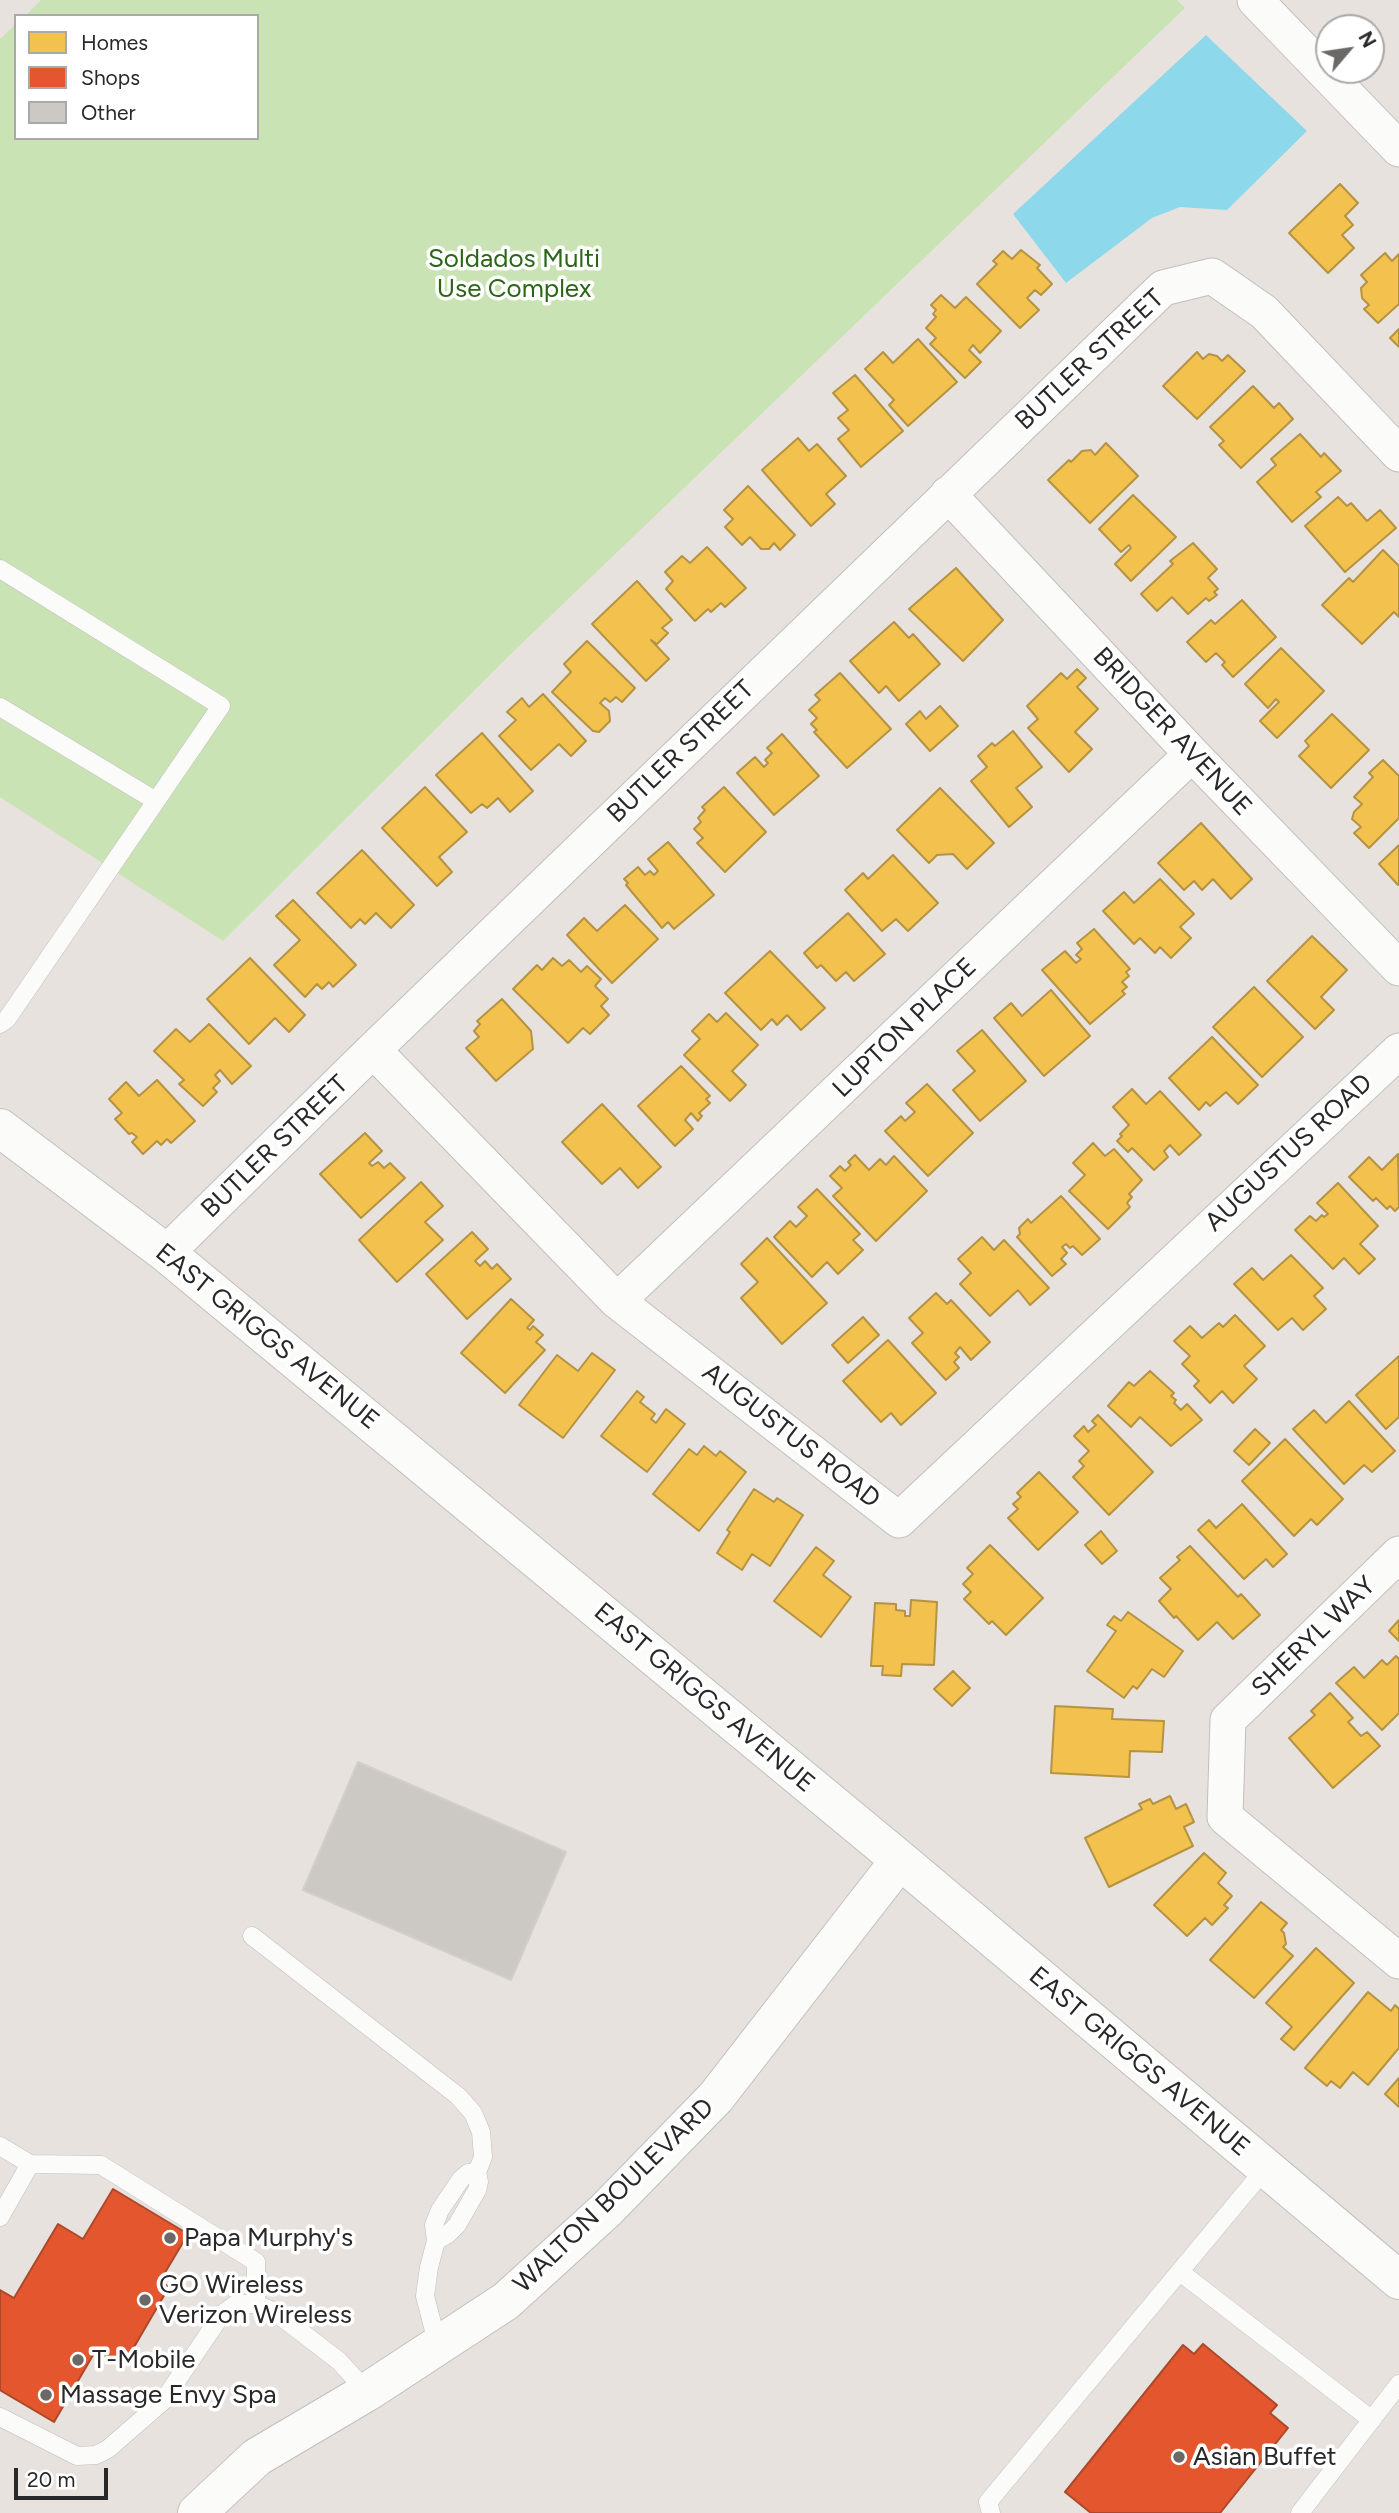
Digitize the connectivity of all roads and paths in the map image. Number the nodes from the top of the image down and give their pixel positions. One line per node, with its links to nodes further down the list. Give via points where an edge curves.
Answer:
1 (1255, 0): 2 (street)
2 (1399, 149)
3 (1399, 454): 4 (street, BUTLER STREET, via 1264,312 1212,276 1163,288)
4 (948, 494): 7 (street, BRIDGER AVENUE); 11 (street, BUTLER STREET)
5 (0, 569): 8 (lane, via 221,706)
6 (0, 707): 8 (lane)
7 (1192, 754): 9 (street, BRIDGER AVENUE); 15 (street, LUPTON PLACE)
8 (156, 801): 10 (lane, via 8,1019)
9 (1399, 968)
10 (0, 1024)
11 (373, 1050): 14 (street, BUTLER STREET); 15 (street, AUGUSTUS ROAD)
12 (1399, 1051): 15 (street, AUGUSTUS ROAD, via 899,1520)
13 (0, 1128): 14 (street, EAST GRIGGS AVENUE)
14 (166, 1253): 17 (street, EAST GRIGGS AVENUE)
15 (617, 1301)
16 (1399, 1554): 19 (street, SHERYL WAY, via 1228,1720 1225,1817)
17 (900, 1860): 22 (street, EAST GRIGGS AVENUE); 27 (street, WALTON BOULEVARD, via 716,2097 606,2210 506,2301)
18 (252, 1936): 27 (lane, via 458,2096 473,2113 481,2132 480,2182 457,2225 436,2241 429,2267 425,2296)
19 (1399, 1961)
20 (0, 2146): 21 (lane)
21 (30, 2164): 23 (lane); 26 (lane, via 101,2165 256,2262)
22 (1265, 2169): 24 (lane); 25 (street, EAST GRIGGS AVENUE)
23 (0, 2217)
24 (1180, 2272): 31 (lane); 33 (lane, via 988,2501)
25 (1399, 2280)
26 (256, 2304): 29 (lane, via 275,2312 328,2353); 30 (lane, via 236,2304 222,2315 163,2401 96,2455 77,2456)
27 (438, 2346): 29 (street, WALTON BOULEVARD)
28 (1399, 2384): 31 (lane)
29 (367, 2392): 32 (street, WALTON BOULEVARD, via 257,2457)
30 (0, 2417)
31 (1371, 2420): 34 (lane)
32 (197, 2513)
33 (990, 2513)
34 (1300, 2513)

